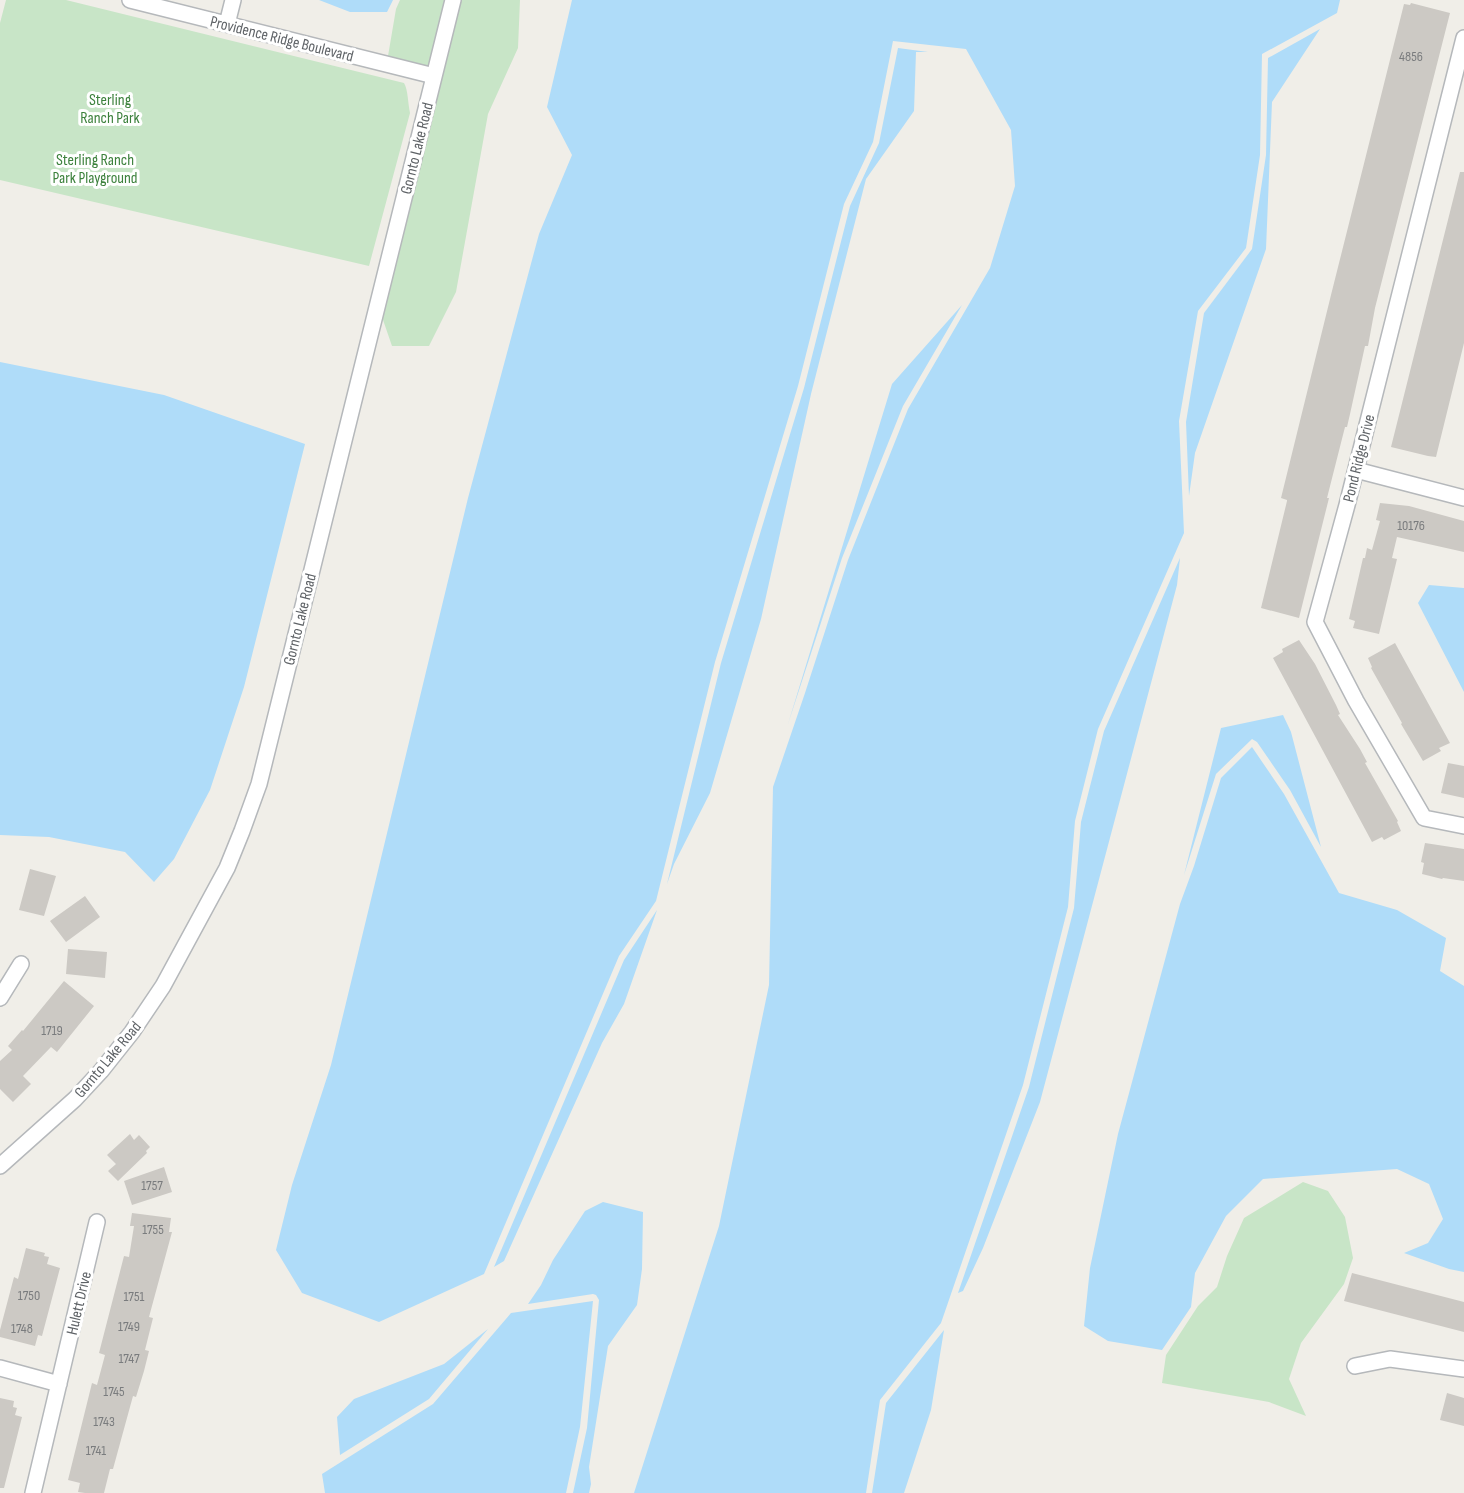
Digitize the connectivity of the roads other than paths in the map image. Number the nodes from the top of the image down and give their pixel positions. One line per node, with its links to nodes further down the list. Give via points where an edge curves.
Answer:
1 (130, 0): 4 (street, Providence Ridge Boulevard)
2 (233, 0): 4 (street)
3 (453, 0): 6 (street, Gornto Lake Road)
4 (227, 24): 6 (street, Providence Ridge Boulevard)
5 (1464, 38): 7 (street, Pond Ridge Drive)
6 (434, 76): 12 (street, Gornto Lake Road, via 259,784 242,831 227,868 163,986 132,1032 75,1099)
7 (1356, 470): 8 (street); 9 (street, Pond Ridge Drive, via 1315,622 1424,818)
8 (1464, 498)
9 (1464, 826)
10 (21, 964): 11 (street)
11 (0, 998)
12 (0, 1166)
13 (97, 1222): 17 (street, Hulett Drive)
14 (1356, 1366): 16 (street, via 1390,1359)
15 (0, 1368): 17 (street)
16 (1464, 1369)
17 (59, 1384): 18 (street, Hulett Drive)
18 (33, 1493)

